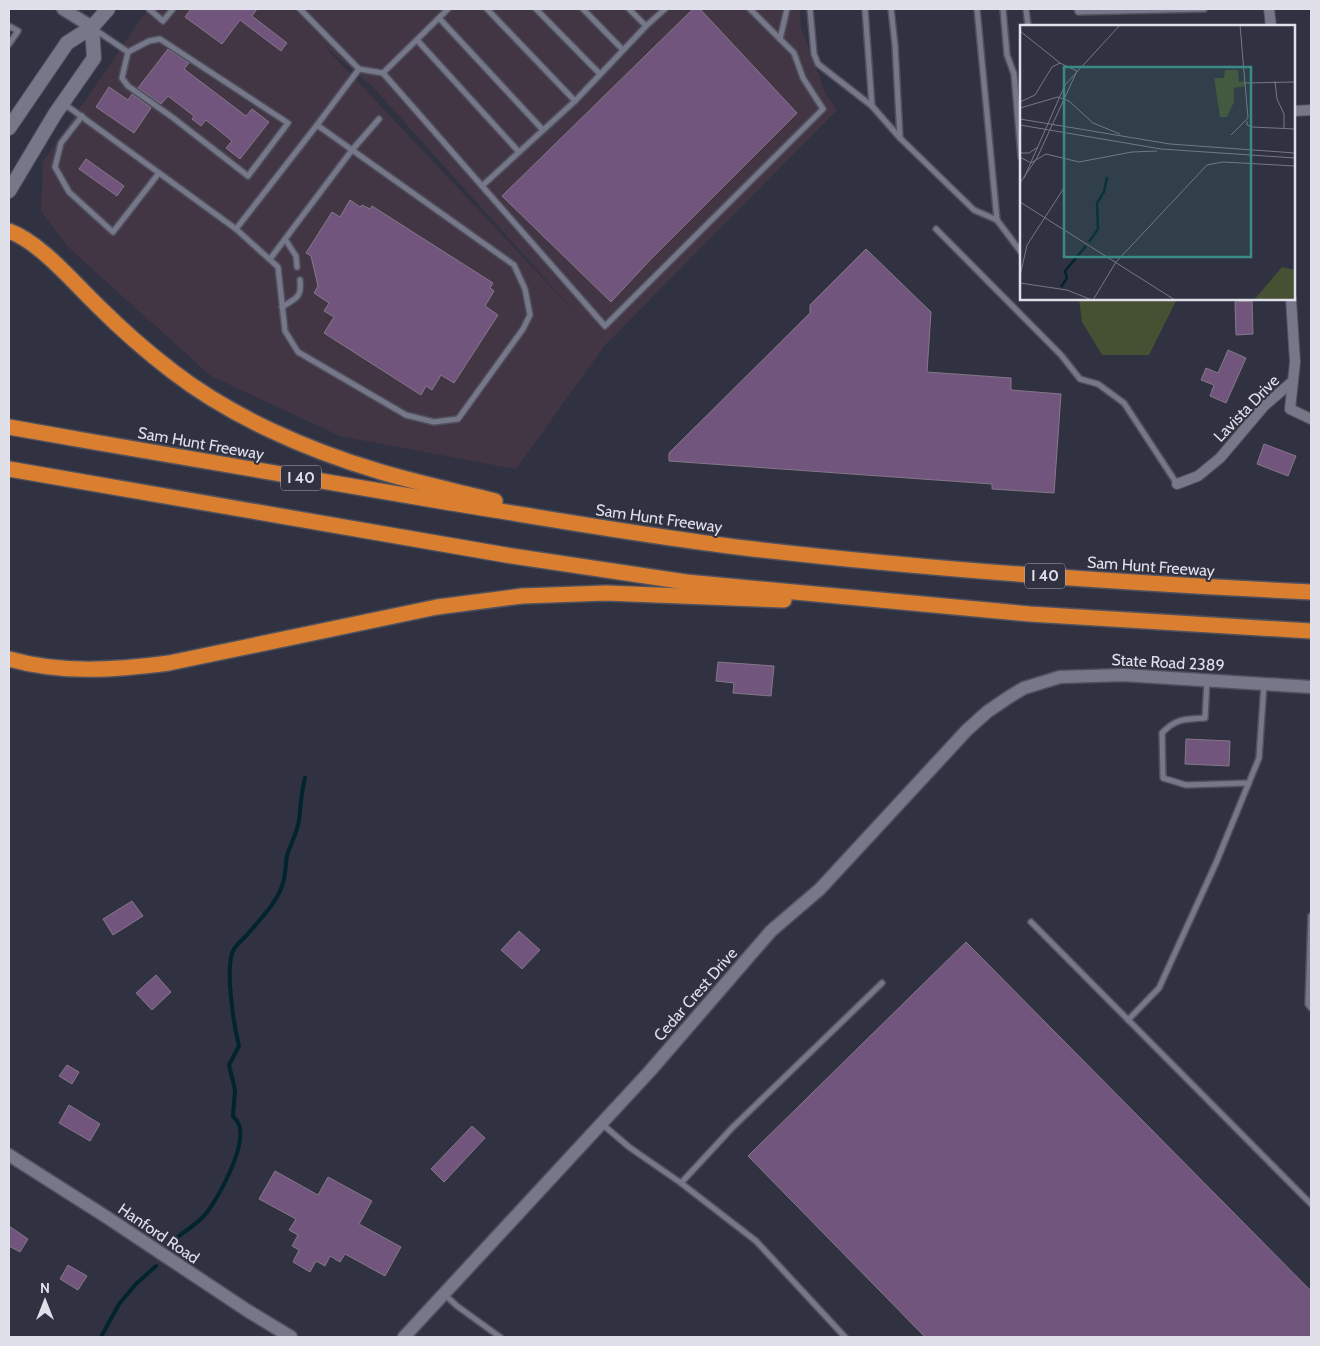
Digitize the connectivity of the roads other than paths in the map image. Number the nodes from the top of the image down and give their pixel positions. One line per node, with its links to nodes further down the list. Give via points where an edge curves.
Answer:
1 (63, 9): 28 (street)
2 (108, 9): 28 (main road)
3 (149, 9): 4 (lane, via 163,21)
4 (174, 9)
5 (300, 9): 34 (lane)
6 (448, 9): 23 (lane)
7 (487, 9): 37 (lane)
8 (536, 9): 36 (lane)
9 (583, 9): 32 (lane)
10 (629, 9): 27 (lane)
11 (665, 9): 27 (lane)
12 (750, 9): 29 (lane)
13 (787, 9): 29 (lane)
14 (810, 9): 39 (lane, via 814,54 818,64)
15 (865, 9): 39 (lane)
16 (891, 9): 47 (lane)
17 (977, 9): 54 (lane)
18 (1003, 9): 48 (lane, via 1007,55 1014,74)
19 (1026, 9): 24 (lane)
20 (1078, 9): 21 (lane, via 1078,12)
21 (1204, 9)
22 (1269, 9): 25 (street)
23 (439, 18): 30 (lane); 46 (lane)
24 (1028, 25)
25 (1271, 25)
26 (9, 26): 31 (lane, via 18,31)
27 (646, 26): 32 (lane)
28 (92, 27): 33 (lane); 38 (main road, via 94,58); 45 (main road, via 67,42)
29 (780, 39): 52 (lane, via 794,53 803,78 824,109 605,326)
30 (417, 40): 35 (lane); 50 (lane)
31 (9, 44)
32 (623, 50): 36 (lane)
33 (128, 52): 33 (lane, via 122,78 128,86 248,176 288,123 160,39)
34 (359, 69): 35 (lane); 44 (lane)
35 (383, 73): 52 (lane)
36 (600, 74): 37 (lane)
37 (575, 101): 46 (lane)
38 (63, 102): 42 (lane); 53 (main road)
39 (872, 106): 47 (lane)
40 (1311, 110): 41 (street)
41 (1295, 111)
42 (82, 116): 51 (lane); 51 (lane, via 61,143 55,167 69,192 113,232)
43 (379, 118): 49 (lane)
44 (317, 125): 49 (lane); 55 (lane)
45 (9, 128)
46 (543, 130): 50 (lane)
47 (900, 138): 54 (lane, via 974,210)
48 (1020, 145)
49 (352, 150): 58 (lane); 64 (lane, via 514,265 525,289 530,315 458,419 434,422 406,415 298,352 285,331)
50 (519, 152): 52 (lane)
51 (159, 173): 55 (lane)
52 (482, 186)
53 (9, 191)
54 (997, 220): 59 (lane)
55 (236, 229): 60 (lane)
56 (936, 229): 69 (lane, via 1080,378 1098,384 1124,403)
57 (9, 231): 70 (highway, via 32,244 116,324 173,372 239,414 302,443 379,472)
58 (285, 239): 60 (lane); 61 (lane, via 296,256)
59 (1020, 251)
60 (270, 259): 64 (lane, via 278,267)
61 (297, 266)
62 (300, 280): 64 (lane, via 301,291 297,298)
63 (1291, 300): 65 (street, Lavista Drive)
64 (282, 307)
65 (1293, 381): 66 (street, via 1290,409); 69 (street, Lavista Drive, via 1264,406 1220,458 1198,476)
66 (1311, 420)
67 (9, 427): 70 (highway, Sam Hunt Freeway / I 40)
68 (9, 469): 72 (highway, via 506,555 676,580)
69 (1177, 484)
70 (594, 526): 71 (highway, Sam Hunt Freeway / I 40, via 745,548 881,562 1037,576)
71 (1311, 592)
72 (933, 606): 73 (highway); 74 (highway, via 606,593 547,594 437,607 169,663 78,670)
73 (1311, 631)
74 (9, 659)
75 (1208, 680): 76 (street, State Road 2389); 78 (street, State Road 2389, via 1123,675 1060,677); 79 (lane, via 1205,718 1180,720 1170,724 1162,734 1163,778 1186,785)
76 (1264, 683): 77 (street, State Road 2389); 79 (lane, via 1259,758)
77 (1311, 686)
78 (1024, 688): 85 (street, Cedar Crest Drive, via 987,712 967,730 820,888 771,931)
79 (1249, 783): 84 (lane, via 1159,988)
80 (1311, 916): 83 (lane, via 1308,1004)
81 (1031, 922): 84 (lane)
82 (882, 983): 87 (lane)
83 (1311, 1008)
84 (1128, 1020): 88 (lane)
85 (602, 1124): 87 (lane, via 629,1148); 89 (street, Cedar Crest Drive)
86 (9, 1155): 90 (street, Hanford Road)
87 (681, 1182): 93 (lane, via 756,1241)
88 (1311, 1204)
89 (444, 1294): 91 (street, Cedar Crest Drive); 92 (lane)
90 (291, 1337)
91 (404, 1337)
92 (500, 1337)
93 (845, 1337)

